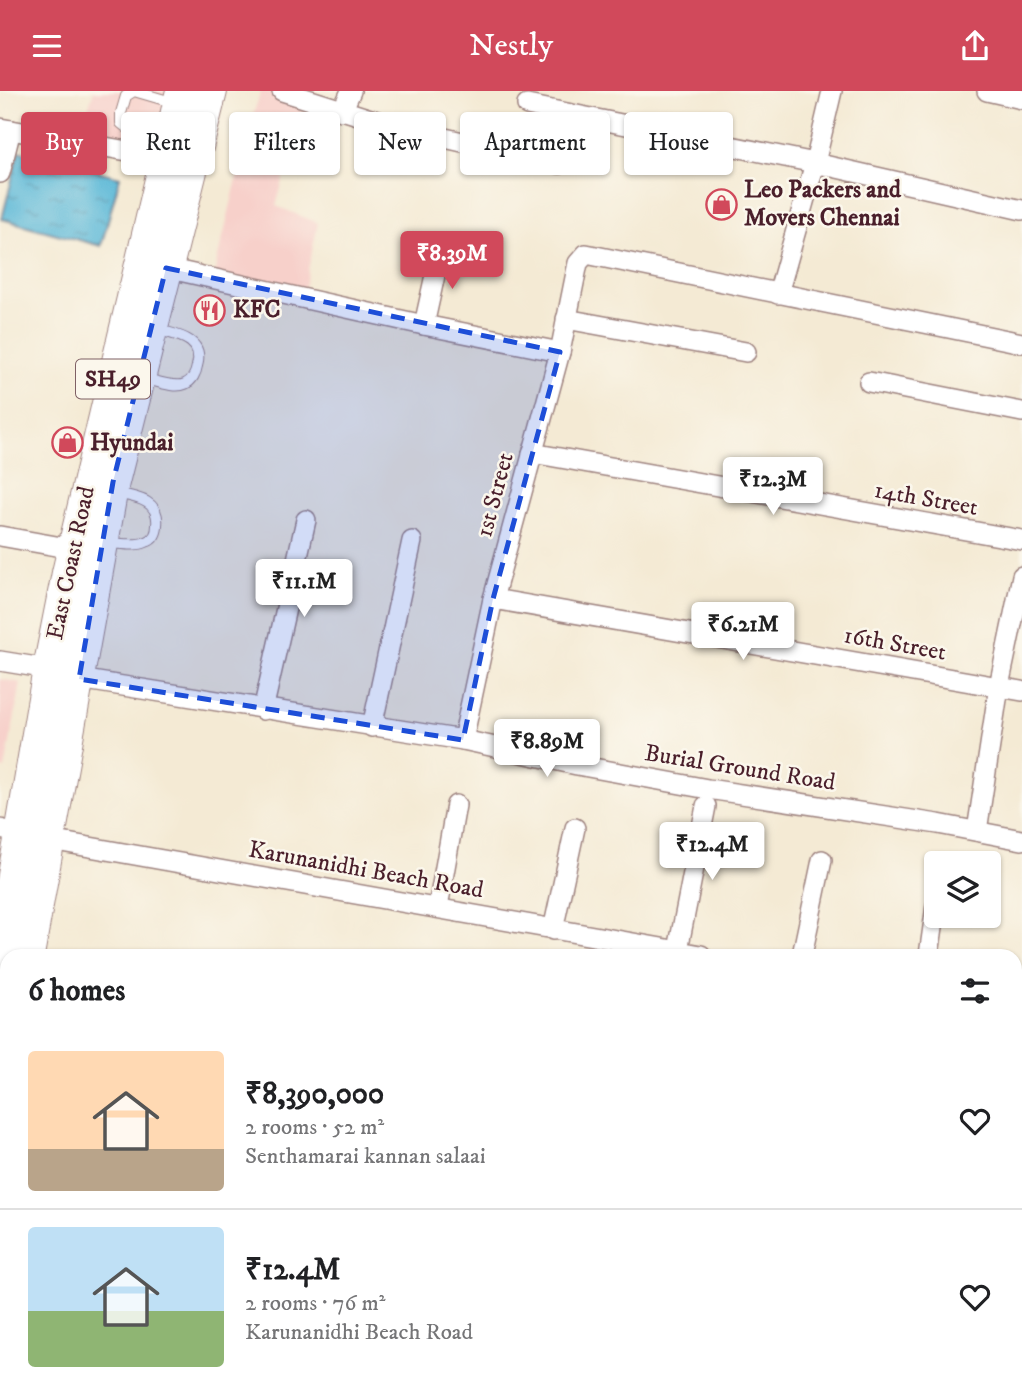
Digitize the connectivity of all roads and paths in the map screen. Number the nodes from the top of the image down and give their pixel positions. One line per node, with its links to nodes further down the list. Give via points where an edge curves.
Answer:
1 (211, 91): 11 (main road, East Coast Road / SH49)
2 (282, 91): 9 (street)
3 (351, 91): 9 (street)
4 (832, 91): 15 (street)
5 (986, 91): 7 (street)
6 (181, 97): 10 (lane, via 134,91 128,93)
7 (1022, 99)
8 (527, 105): 15 (street)
9 (342, 111): 13 (street)
10 (121, 112)
11 (199, 112)
12 (6, 129): 14 (street); 16 (street)
13 (460, 142)
14 (121, 146)
15 (816, 163): 19 (street); 22 (street)
16 (0, 173)
17 (171, 175): 38 (main road, East Coast Road / SH49)
18 (174, 175): 21 (main road, East Coast Road / SH49)
19 (1022, 210)
20 (441, 248): 24 (street)
21 (166, 268): 24 (street); 25 (main road, East Coast Road / SH49)
22 (778, 294): 23 (street, 1st Street, via 586,254 578,263); 26 (street)
23 (566, 320): 27 (street, 1st Street); 28 (street)
24 (424, 325): 27 (street)
25 (151, 328): 29 (main road, East Coast Road / SH49); 29 (lane, via 186,337 194,343 199,361 186,384)
26 (1022, 343)
27 (560, 352): 32 (street, 1st Street)
28 (746, 352)
29 (139, 377): 33 (main road, East Coast Road / SH49)
30 (870, 382): 31 (street)
31 (1022, 412)
32 (532, 453): 37 (street, 14th Street); 40 (street, 1st Street)
33 (111, 492): 38 (main road, East Coast Road / SH49); 38 (lane, via 151,504 157,530 147,542)
34 (306, 520): 46 (street)
35 (0, 536): 38 (street)
36 (412, 541): 47 (street)
37 (1022, 541)
38 (88, 546): 42 (main road, East Coast Road / SH49); 43 (main road, East Coast Road / SH49)
39 (1022, 576): 44 (street)
40 (493, 599): 44 (street, 16th Street); 48 (street, 1st Street)
41 (0, 661): 42 (street)
42 (49, 669): 53 (main road, East Coast Road / SH49)
43 (79, 679): 46 (street, Burial Ground Road); 53 (main road, East Coast Road / SH49)
44 (999, 686): 45 (street, 16th Street); 52 (street)
45 (1022, 691)
46 (262, 710): 47 (street, Burial Ground Road)
47 (372, 727): 48 (street, Burial Ground Road)
48 (463, 740): 49 (street, Burial Ground Road)
49 (707, 797): 52 (street, Burial Ground Road); 62 (street)
50 (456, 805): 56 (street)
51 (575, 828): 58 (street)
52 (977, 831): 54 (street, Burial Ground Road)
53 (24, 834): 56 (street, Karunanidhi Beach Road); 59 (main road, East Coast Road / SH49); 60 (main road, East Coast Road / SH49)
54 (1022, 839)
55 (822, 860): 63 (street)
56 (438, 907): 58 (street, Karunanidhi Beach Road)
57 (933, 928): 64 (street)
58 (553, 930): 61 (street, Karunanidhi Beach Road)
59 (2, 949)
60 (28, 949)
61 (656, 949)
62 (679, 949)
63 (803, 949)
64 (930, 949)

